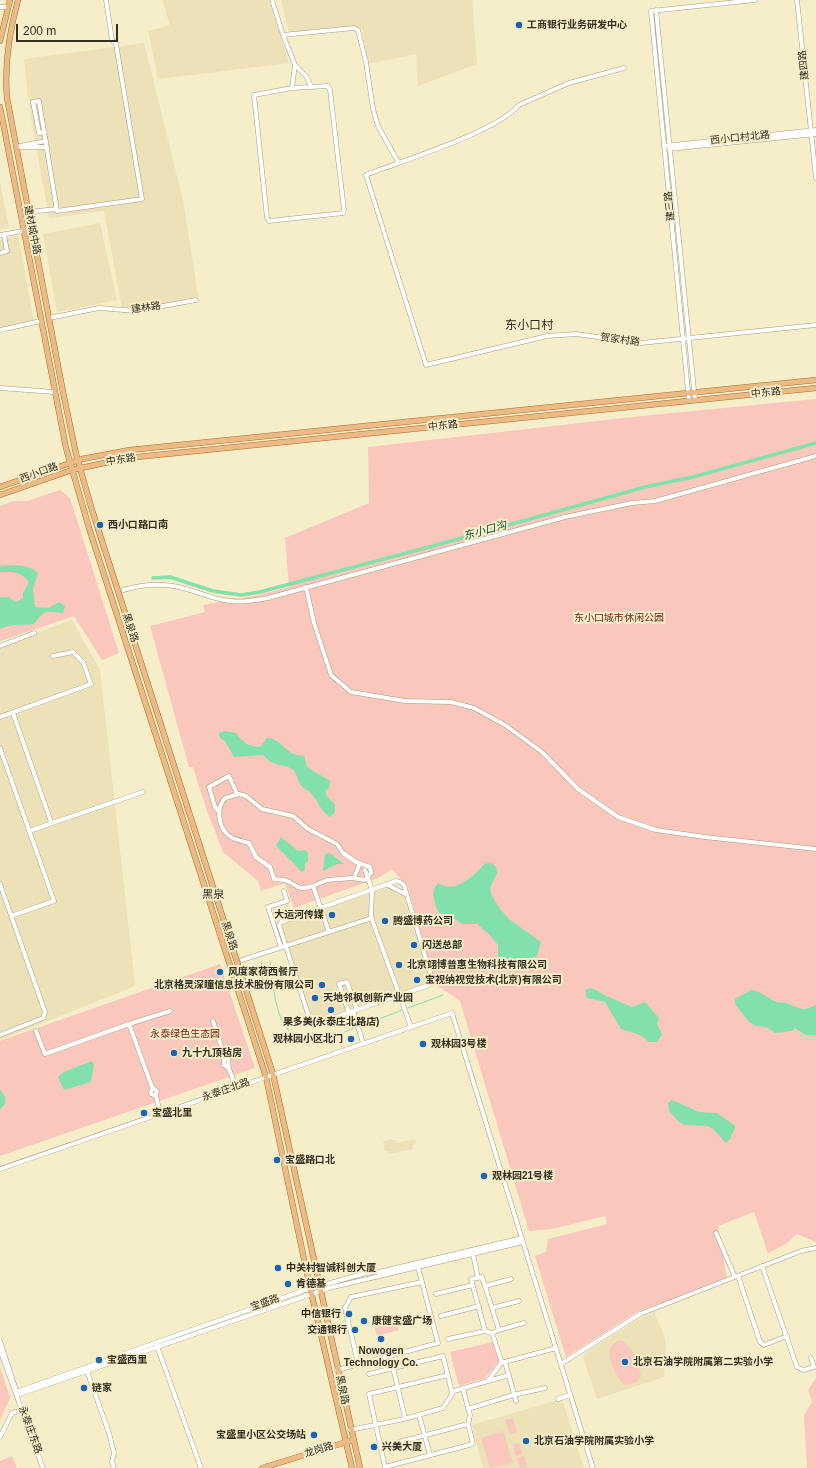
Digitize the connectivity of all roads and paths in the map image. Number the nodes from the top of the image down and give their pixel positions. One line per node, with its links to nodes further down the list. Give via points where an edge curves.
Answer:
1 (10, 0): 8 (main road)
2 (18, 0): 20 (main road, 建材城中路, via 10,34 6,76)
3 (106, 0): 26 (street, via 112,40 116,44 142,199)
4 (272, 0): 10 (street)
5 (755, 0): 9 (street)
6 (797, 0): 18 (street, 建四路)
7 (0, 7): 8 (street)
8 (8, 7): 11 (main road)
9 (656, 10): 22 (street, 建三路); 23 (street, 建三路, via 651,11)
10 (283, 35): 12 (street); 24 (street, via 354,28 358,30 378,126)
11 (0, 41)
12 (295, 65): 14 (street, via 306,76); 15 (street)
13 (624, 68): 24 (street, via 569,83 519,105 515,111 456,141)
14 (311, 86): 15 (street); 15 (street, via 328,86 330,90 344,210 343,213 269,221 254,94)
15 (292, 88)
16 (0, 107): 29 (main road, 建材城中路)
17 (45, 132): 17 (street, via 39,101 34,102 39,133); 19 (street)
18 (814, 132): 22 (street, 西小口村北路); 25 (street, 建四路)
19 (46, 140): 20 (street); 21 (street)
20 (16, 147): 21 (street); 27 (main road, 建材城中路)
21 (47, 147): 26 (street)
22 (670, 147): 23 (street, 西小口村北路); 40 (street, 建三路)
23 (664, 148): 39 (street, 建三路)
24 (398, 162): 39 (street, 贺家村路, via 366,175 426,365 547,336 576,334 641,343)
25 (816, 178)
26 (57, 209): 27 (street)
27 (28, 212): 28 (main road, 建材城中路)
28 (30, 221): 29 (main road, via 26,226); 32 (main road, 建材城中路)
29 (22, 222): 30 (main road, 建材城中路)
30 (24, 234): 31 (street); 32 (main road, via 28,232); 36 (main road, 建材城中路)
31 (2, 235): 33 (street, via 7,252)
32 (33, 235): 35 (main road, 建材城中路)
33 (0, 253)
34 (196, 300): 35 (street, 建林路, via 136,311 100,308)
35 (49, 318): 49 (main road, 建材城中路)
36 (41, 321): 38 (street); 44 (main road, 建材城中路)
37 (816, 325): 40 (street, 贺家村路)
38 (0, 330)
39 (683, 338): 40 (street, 贺家村路); 45 (street, 建三路)
40 (689, 338): 45 (street, 建三路)
41 (816, 380): 45 (main road, 中东路)
42 (0, 388): 44 (street)
43 (816, 388): 47 (main road, 中东路)
44 (54, 392): 50 (main road, 建材城中路)
45 (691, 392): 46 (street, 建三路); 47 (street, 建三路); 49 (main road, 中东路, via 130,450)
46 (689, 400): 47 (main road, 中东路); 51 (main road, 中东路, via 138,457)
47 (695, 400)
48 (816, 456): 55 (street, via 655,500 565,517)
49 (78, 460): 50 (main road, 西小口路); 51 (main road, 黑泉路)
50 (69, 462): 52 (main road, 建材城中路); 53 (main road, 西小口路)
51 (80, 468): 52 (main road, 中东路); 95 (main road, 黑泉路)
52 (72, 470): 54 (main road, 西小口路); 96 (main road, 黑泉路)
53 (0, 487)
54 (0, 495)
55 (306, 587): 56 (street, via 247,601 211,598 166,585); 68 (street, via 314,623 331,675 351,692 405,701 452,702 474,708 505,725 542,752 578,788 618,817 656,830)
56 (123, 590)
57 (34, 633): 58 (street)
58 (0, 646)
59 (53, 656): 60 (street, via 73,652 83,662 91,684)
60 (13, 713): 61 (street); 66 (street)
61 (0, 717)
62 (0, 748): 67 (street)
63 (143, 792): 66 (street)
64 (237, 794): 65 (street, via 225,798); 65 (street, via 229,776 209,787); 69 (street, via 246,796 262,810 293,816 308,829 337,844 343,853)
65 (219, 812): 75 (street, via 221,823 228,835 249,843 256,857 270,867 274,879 285,880 301,888)
66 (51, 822): 67 (street)
67 (30, 831): 80 (street, via 54,901)
68 (816, 849)
69 (360, 863): 71 (street); 72 (street, via 371,869)
70 (365, 870): 72 (street)
71 (354, 878): 72 (street); 75 (street, via 327,880)
72 (368, 878): 77 (street)
73 (0, 884): 80 (street)
74 (386, 884): 77 (street); 78 (street); 78 (street, via 400,882 404,885)
75 (313, 886): 79 (street)
76 (284, 890): 84 (street, via 287,901 268,907)
77 (372, 890): 79 (street); 81 (street)
78 (407, 896): 86 (street, via 432,979 429,985)
79 (320, 908): 82 (street); 83 (street, via 279,924)
80 (11, 916): 93 (street, via 45,1012 43,1018)
81 (372, 918): 82 (street); 86 (street)
82 (329, 932): 83 (street)
83 (286, 946): 84 (street); 88 (street, via 312,1022 319,1023)
84 (281, 947): 85 (street)
85 (242, 960)
86 (400, 995): 88 (street); 91 (street)
87 (170, 1011): 90 (street)
88 (353, 1011): 88 (street, via 347,982 339,984); 94 (street)
89 (213, 1021): 97 (street)
90 (129, 1024): 92 (street, via 45,1054); 98 (street, via 152,1087 157,1091)
91 (411, 1027): 94 (street, 永泰庄北路); 101 (street, 永泰庄北路, via 452,1013)
92 (36, 1031)
93 (0, 1035)
94 (363, 1043): 95 (street, 永泰庄北路)
95 (274, 1074): 96 (street, 永泰庄北路); 112 (main road, 黑泉路)
96 (266, 1077): 97 (street, 永泰庄北路); 113 (main road, 黑泉路)
97 (236, 1087): 98 (street, 永泰庄北路)
98 (160, 1113): 99 (street, 永泰庄北路)
99 (0, 1169)
100 (716, 1233): 106 (street)
101 (522, 1240): 103 (street, 宝盛路); 112 (street, 宝盛路); 127 (street)
102 (816, 1248): 104 (street)
103 (473, 1254): 105 (street, 宝盛路); 107 (street)
104 (762, 1266): 106 (street); 123 (street)
105 (418, 1267): 109 (street); 112 (street, 宝盛路)
106 (736, 1276): 123 (street, via 760,1342 764,1345); 133 (street, via 640,1314)
107 (478, 1278): 110 (street, via 472,1279); 111 (street, via 482,1277)
108 (511, 1278): 111 (street)
109 (422, 1282): 129 (street, via 438,1343); 131 (street, via 351,1297 345,1308)
110 (473, 1285): 114 (street); 116 (street)
111 (485, 1286): 117 (street)
112 (321, 1288): 113 (street, 宝盛路); 135 (main road, 黑泉路)
113 (311, 1291): 126 (street, 宝盛路); 145 (street, 宝盛路); 160 (main road, 黑泉路)
114 (436, 1294)
115 (519, 1301): 117 (street)
116 (479, 1306): 118 (street); 121 (street)
117 (492, 1308): 120 (street)
118 (441, 1316)
119 (524, 1323): 120 (street)
120 (499, 1330): 122 (street)
121 (485, 1331): 122 (street); 124 (street)
122 (492, 1333): 132 (street)
123 (787, 1336): 130 (street, via 797,1367 804,1370 814,1367)
124 (448, 1339)
125 (0, 1341): 145 (street, 永泰庄东路)
126 (158, 1346): 136 (street, 宝盛路); 165 (street)
127 (556, 1348): 132 (street); 133 (street)
128 (0, 1351): 145 (street, 永泰庄东路)
129 (390, 1355): 131 (street); 134 (street)
130 (811, 1358)
131 (358, 1363): 135 (street)
132 (504, 1363): 139 (street); 140 (street)
133 (561, 1364): 147 (street)
134 (392, 1368): 137 (street); 138 (street, via 443,1356); 141 (street)
135 (337, 1370): 156 (main road, 黑泉路)
136 (87, 1371): 145 (street, 宝盛路); 164 (street, via 110,1433)
137 (369, 1374)
138 (448, 1375): 141 (street); 144 (street)
139 (509, 1375): 140 (street); 146 (street)
140 (488, 1382): 143 (street)
141 (398, 1386): 153 (street); 155 (street, via 368,1394)
142 (545, 1388): 146 (street)
143 (464, 1390): 144 (street); 151 (street)
144 (452, 1393): 152 (street, via 443,1408)
145 (17, 1394): 150 (street, 永泰庄东路)
146 (513, 1395): 149 (street); 151 (street)
147 (570, 1395): 148 (street); 169 (street)
148 (558, 1399)
149 (516, 1401)
150 (22, 1410): 158 (street, via 12,1413); 163 (street, 永泰庄东路)
151 (468, 1410): 154 (street)
152 (419, 1415): 153 (street); 157 (street)
153 (405, 1418): 155 (street)
154 (471, 1424): 157 (street); 162 (street, via 473,1444)
155 (374, 1425): 156 (street); 161 (street)
156 (350, 1430): 159 (main road, 黑泉路)
157 (424, 1435): 161 (street); 162 (street)
158 (0, 1437)
159 (353, 1440): 160 (main road, 龙岗路); 168 (main road, 黑泉路)
160 (346, 1442): 166 (main road, 龙岗路); 167 (main road, 黑泉路)
161 (380, 1447): 162 (street, via 385,1467)
162 (430, 1455)
163 (43, 1468)
164 (114, 1468)
165 (202, 1468)
166 (262, 1468)
167 (352, 1468)
168 (360, 1468)
169 (593, 1468)

